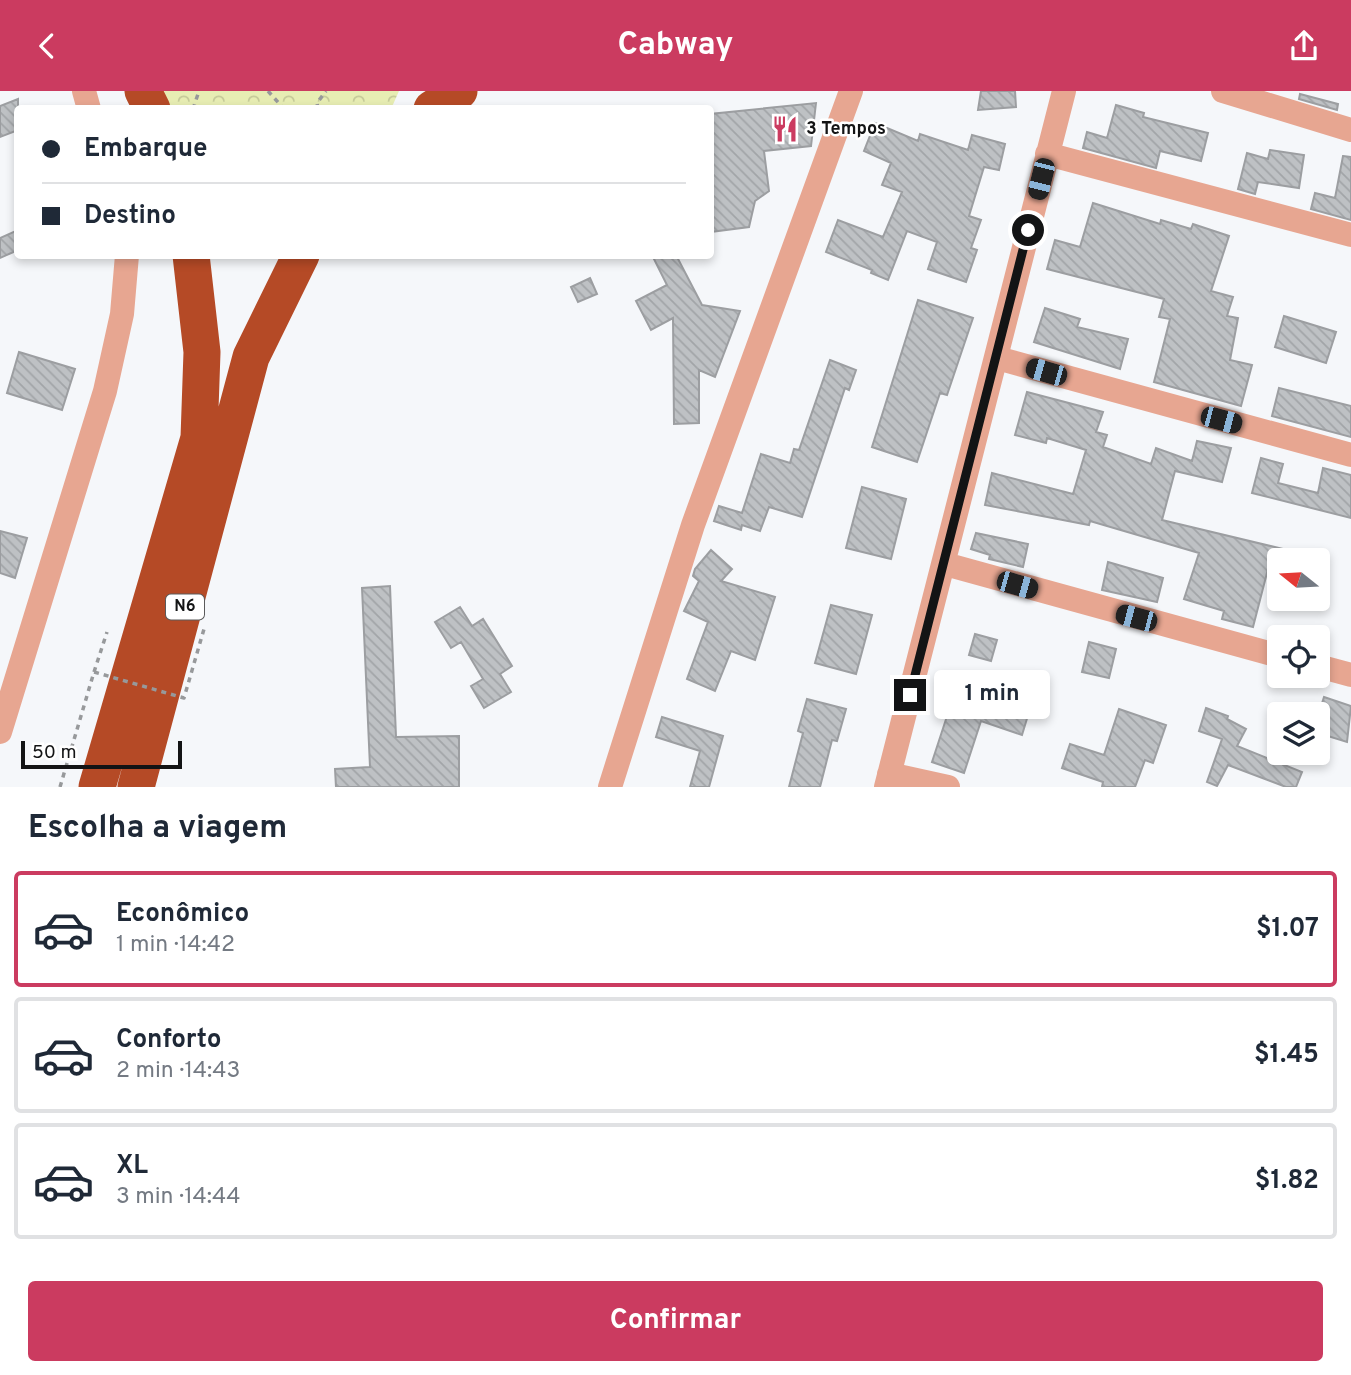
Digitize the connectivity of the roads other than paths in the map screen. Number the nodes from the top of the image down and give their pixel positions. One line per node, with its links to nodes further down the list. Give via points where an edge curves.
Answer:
1 (459, 91): 5 (highway)
2 (852, 91): 22 (street, via 693,525)
3 (1063, 91): 7 (street)
4 (1223, 91): 6 (street)
5 (438, 105)
6 (1351, 129)
7 (1047, 154): 8 (street); 12 (street)
8 (1351, 235)
9 (127, 259): 18 (street, via 122,314 105,391)
10 (191, 259): 20 (highway, N6, via 202,352 199,438)
11 (299, 259): 21 (highway, N6, via 251,357)
12 (997, 358): 13 (street); 14 (street)
13 (1351, 455)
14 (945, 564): 15 (street); 19 (street)
15 (1267, 653)
16 (1330, 669): 17 (street)
17 (1351, 675)
18 (0, 733)
19 (888, 781): 23 (street)
20 (97, 787)
21 (136, 787)
22 (610, 787)
23 (948, 787)

